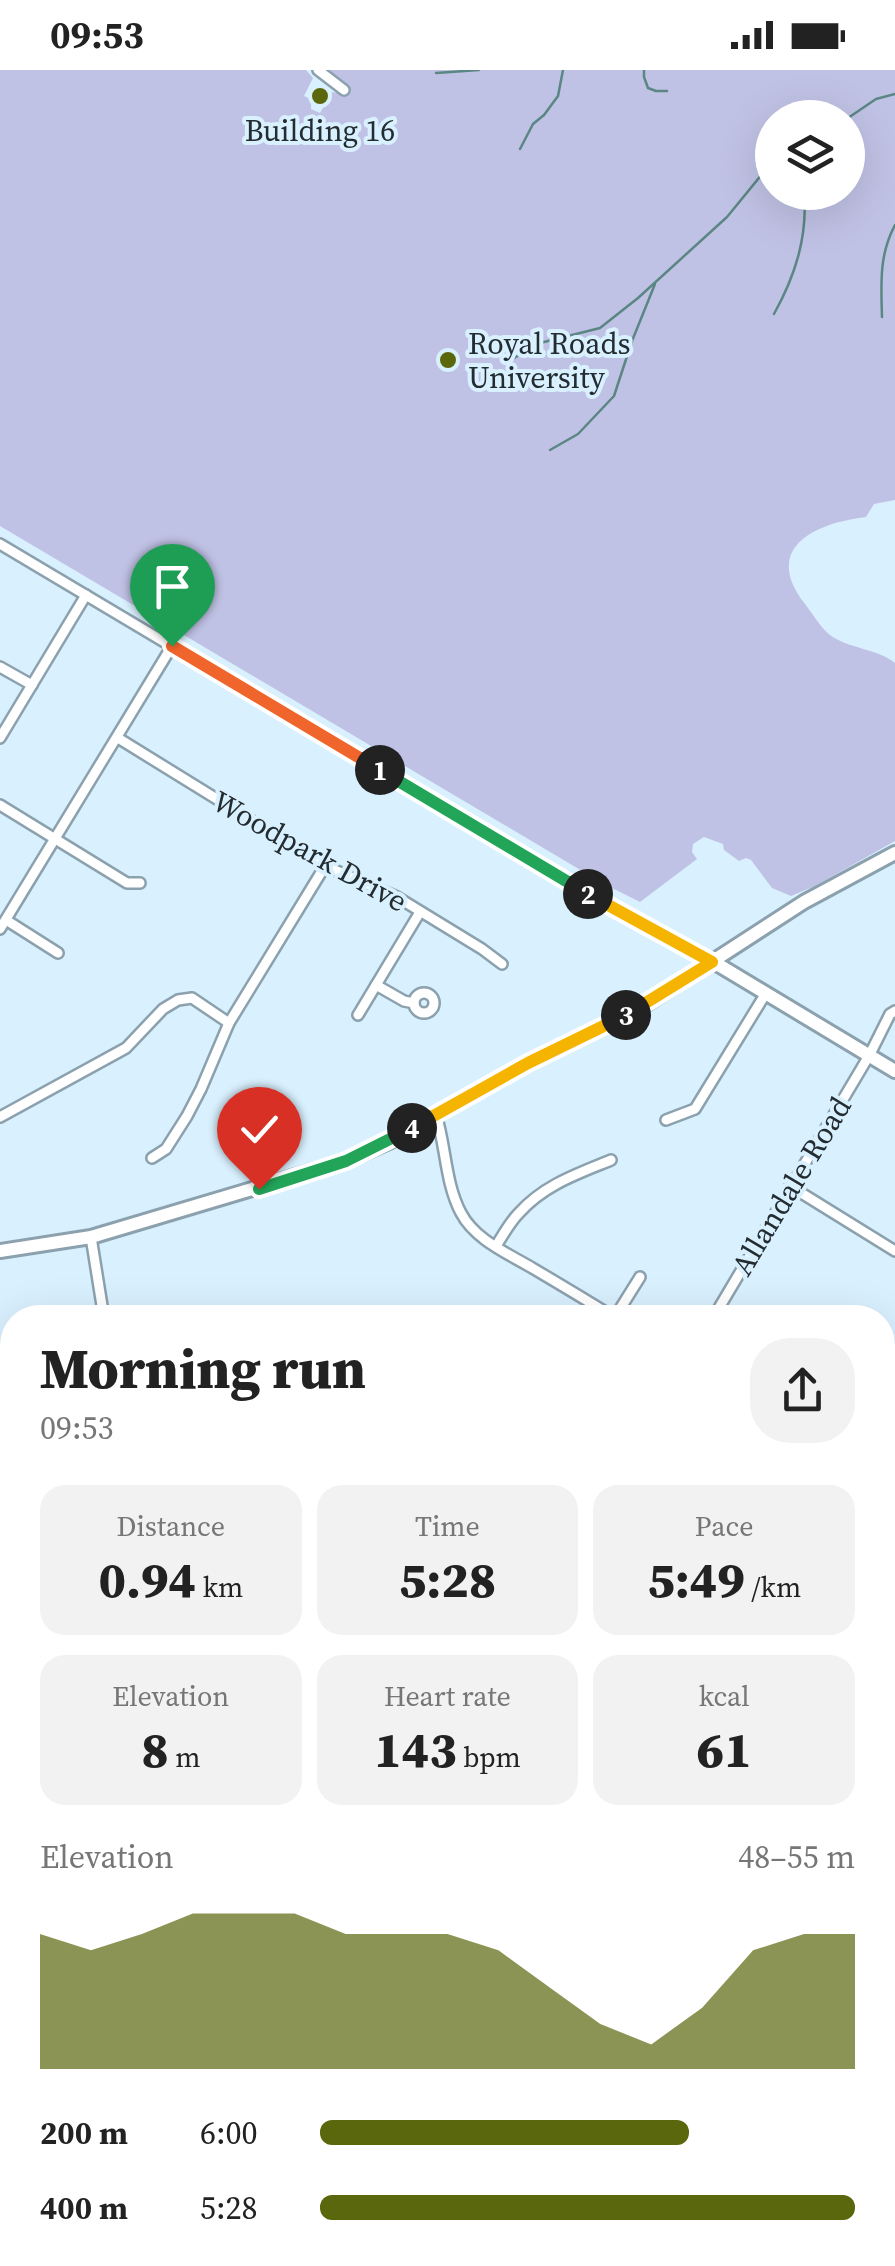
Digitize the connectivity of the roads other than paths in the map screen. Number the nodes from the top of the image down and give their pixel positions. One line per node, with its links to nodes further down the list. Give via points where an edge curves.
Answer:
1 (318, 70): 2 (street)
2 (344, 90)
3 (0, 544): 4 (street)
4 (86, 595): 5 (street); 7 (street)
5 (172, 646): 9 (street); 18 (street)
6 (0, 667): 7 (street)
7 (32, 684): 8 (street)
8 (0, 738)
9 (118, 738): 11 (street); 13 (street, Woodpark Drive)
10 (0, 805): 11 (street)
11 (56, 839): 14 (street, via 127,883); 16 (street)
12 (895, 854): 18 (main road)
13 (324, 866): 15 (street, Woodpark Drive); 25 (street)
14 (140, 884)
15 (420, 912): 19 (street, Woodpark Drive); 20 (street)
16 (3, 924): 17 (street)
17 (58, 953)
18 (712, 962): 21 (main road); 28 (main road, via 642,1007)
19 (502, 964)
20 (376, 985): 22 (street); 24 (street)
21 (766, 993): 26 (main road); 30 (street, via 695,1108)
22 (414, 1002)
23 (895, 1012): 26 (street, Allandale Road)
24 (358, 1015)
25 (229, 1023): 29 (street, via 192,998 178,1000 126,1048); 31 (street, via 187,1116)
26 (870, 1054): 27 (main road); 33 (street, Allandale Road)
27 (895, 1070)
28 (436, 1114): 34 (main road, via 346,1161); 35 (street, via 460,1212)
29 (0, 1117)
30 (666, 1120)
31 (152, 1158)
32 (611, 1160): 35 (street, via 539,1194)
33 (790, 1186): 37 (street); 42 (street, Allandale Road)
34 (91, 1237): 36 (main road); 39 (street)
35 (496, 1246): 40 (street)
36 (0, 1251)
37 (895, 1251)
38 (640, 1277): 41 (street)
39 (102, 1305)
40 (595, 1305)
41 (622, 1305)
42 (721, 1305)

